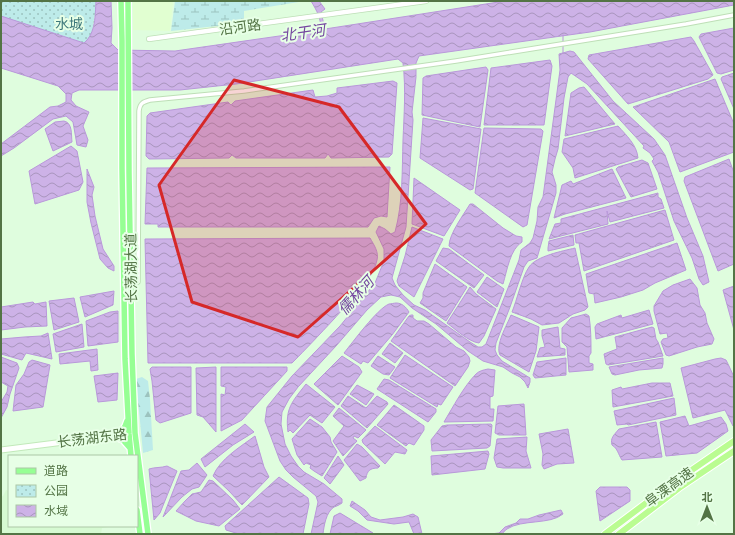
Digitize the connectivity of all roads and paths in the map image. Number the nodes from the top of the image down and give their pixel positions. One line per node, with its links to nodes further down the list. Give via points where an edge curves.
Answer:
1 (121, 1): 6 (main road, 长荡湖大道)
2 (128, 1): 6 (main road, 长荡湖大道)
3 (426, 1): 5 (street, 沿河路)
4 (734, 15): 8 (street, via 449,62 244,91 144,102 139,112 138,282)
5 (149, 39)
6 (125, 42): 7 (main road, 长荡湖大道)
7 (125, 99): 8 (main road, 长荡湖大道); 9 (main road, 长荡湖大道, via 122,168)
8 (131, 285): 10 (main road, 长荡湖大道)
9 (128, 411): 11 (main road, 长荡湖大道); 12 (main road, via 126,425)
10 (135, 433): 11 (main road, 长荡湖东路); 18 (main road, 长荡湖大道)
11 (129, 434): 12 (main road, 长荡湖东路); 14 (main road, 长荡湖大道)
12 (114, 436): 14 (main road, via 123,440); 15 (main road, 长荡湖东路)
13 (734, 441): 23 (highway, 阜溧高速)
14 (130, 449): 17 (main road, 长荡湖大道)
15 (1, 450)
16 (734, 451): 24 (highway, 阜溧高速, via 679,488)
17 (131, 455)
18 (138, 455)
19 (138, 456): 22 (main road, 长荡湖大道)
20 (138, 518): 21 (main road)
21 (140, 534)
22 (148, 534)
23 (605, 534)
24 (619, 534)

